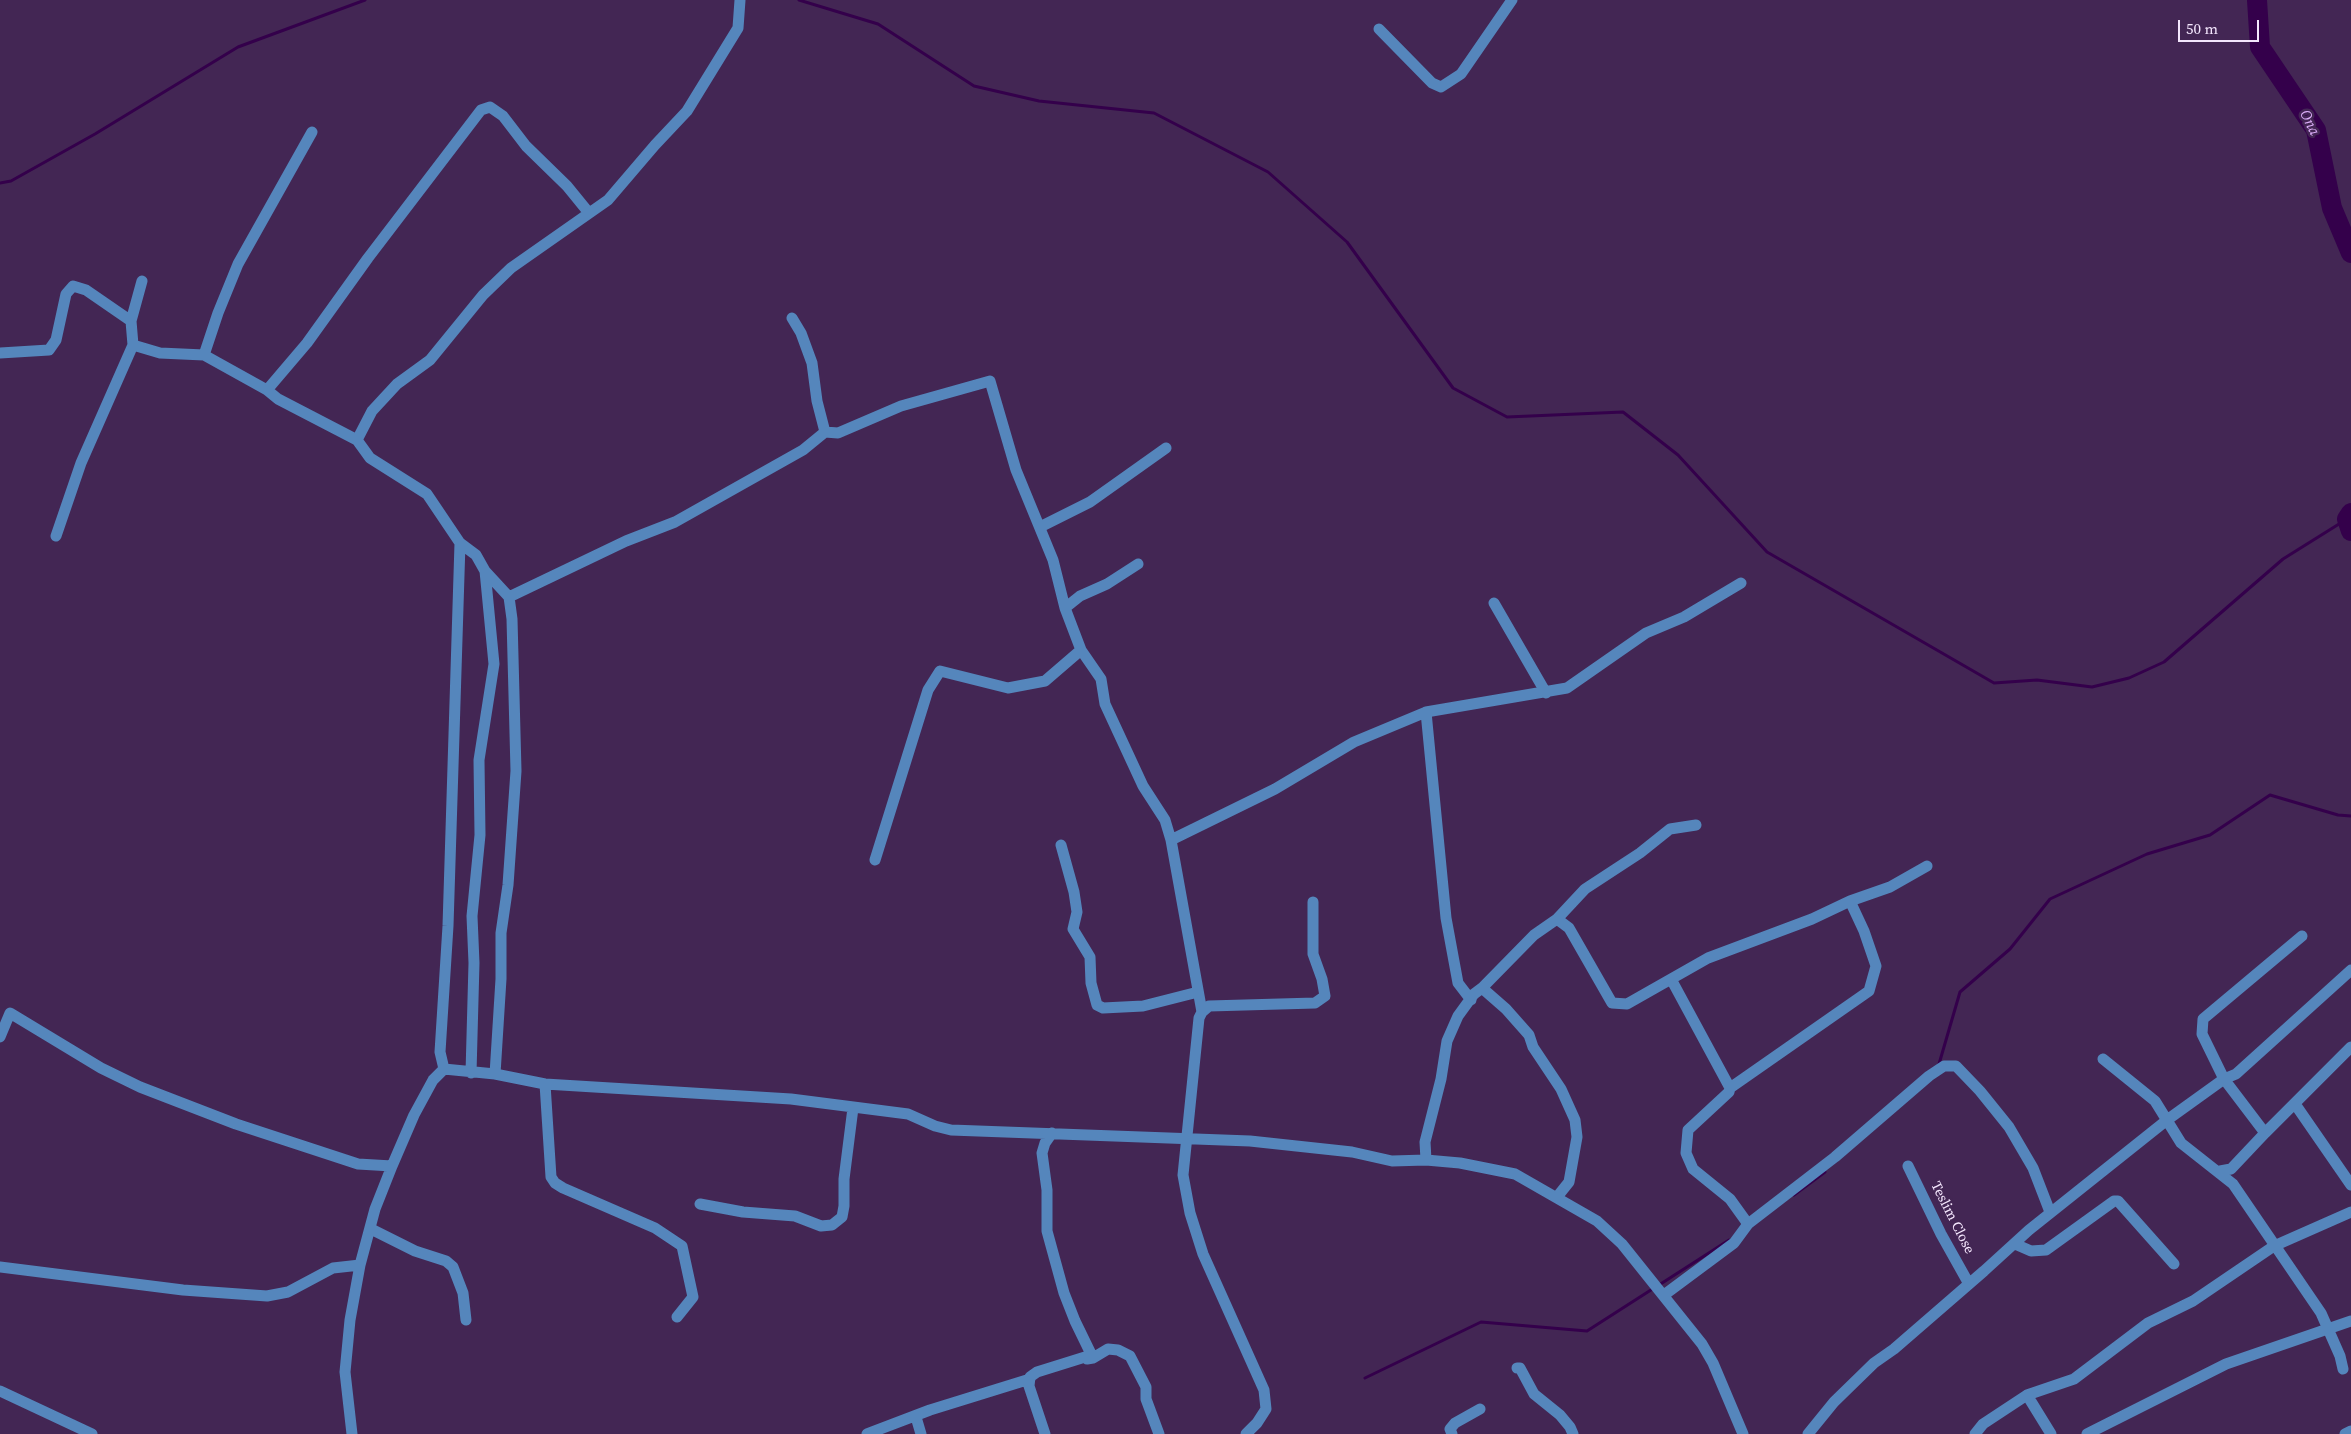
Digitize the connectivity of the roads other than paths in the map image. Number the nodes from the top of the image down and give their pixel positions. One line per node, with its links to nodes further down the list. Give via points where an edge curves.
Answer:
1 (740, 0): 5 (street, via 738,28 687,112 608,200)
2 (1512, 0): 3 (street, via 1461,74 1442,87 1432,83)
3 (1379, 29)
4 (312, 132): 11 (street, via 238,264)
5 (590, 213): 12 (street, via 526,146 503,116 490,108 481,110 307,343); 14 (street, via 511,268 483,295 430,360 397,384 372,411)
6 (142, 281): 8 (street)
7 (792, 318): 13 (street, via 812,363)
8 (131, 321): 9 (street); 10 (street, via 86,290 73,286 66,294 56,340 49,350)
9 (133, 345): 11 (street, via 160,353); 17 (street, via 81,463)
10 (0, 354)
11 (204, 355): 12 (street)
12 (267, 390): 14 (street, via 278,399)
13 (825, 432): 16 (street, via 838,433 901,406 990,381 1016,470); 22 (street, via 803,450 675,522 626,541)
14 (357, 440): 18 (street, via 370,458 427,494)
15 (1166, 448): 16 (street, via 1090,502)
16 (1040, 527): 24 (street, via 1053,560)
17 (56, 536)
18 (460, 543): 20 (street, via 476,555); 47 (street, via 448,926 440,1052)
19 (1138, 564): 24 (street, via 1107,584 1080,596)
20 (485, 571): 22 (street); 48 (street, via 494,664 479,760 480,835 472,916)
21 (1741, 583): 26 (street, via 1684,617 1646,633 1567,688)
22 (509, 597): 49 (street, via 516,755 508,886 501,933)
23 (1494, 604): 26 (street)
24 (1065, 608): 25 (street)
25 (1081, 650): 29 (street, via 1101,679 1105,704 1143,786 1165,820); 31 (street, via 1045,681 1008,688 940,671 928,690)
26 (1546, 693): 27 (street)
27 (1426, 712): 29 (street, via 1354,742 1275,789); 41 (street, via 1446,918 1458,983)
28 (1696, 825): 35 (street, via 1670,829 1585,889)
29 (1171, 840): 40 (street)
30 (1061, 845): 40 (street, via 1074,892 1076,912 1073,929 1090,957 1091,983 1097,1005 1104,1008 1143,1006)
31 (875, 860)
32 (1927, 866): 33 (street, via 1890,887)
33 (1850, 901): 38 (street, via 1812,919 1708,958); 52 (street, via 1876,966 1869,991)
34 (1313, 902): 43 (street, via 1314,954 1326,996 1315,1003 1224,1004 1209,1006)
35 (1557, 919): 38 (street, via 1568,928 1612,1003 1627,1004); 39 (street, via 1534,935)
36 (2302, 936): 50 (street, via 2203,1019 2202,1034)
37 (2351, 970): 50 (street, via 2236,1074)
38 (1671, 979): 52 (street)
39 (1482, 988): 41 (street); 64 (street, via 1529,1035 1575,1120 1577,1137 1569,1182)
40 (1198, 992): 43 (street)
41 (1471, 1000): 59 (street, via 1458,1016 1446,1041 1441,1080 1425,1142)
42 (5, 1010): 44 (street); 60 (street, via 101,1068 140,1087 236,1124 358,1164)
43 (1202, 1012): 58 (street)
44 (0, 1037)
45 (2351, 1047): 53 (street)
46 (2103, 1059): 55 (street, via 2155,1101)
47 (444, 1069): 48 (street); 60 (street, via 414,1115)
48 (471, 1073): 49 (street)
49 (495, 1074): 51 (street)
50 (2224, 1078): 55 (street); 57 (street)
51 (545, 1084): 54 (street, via 768,1097); 77 (street, via 551,1177 563,1188 655,1228 682,1246 693,1297)
52 (1730, 1088): 68 (street, via 1730,1092 1688,1130 1686,1152 1693,1169 1730,1199)
53 (2295, 1104): 57 (street); 63 (street)
54 (853, 1108): 56 (street, via 908,1114 942,1129 980,1133); 65 (street, via 844,1206 842,1217 832,1225 821,1226 795,1216 743,1212)
55 (2167, 1120): 62 (street, via 2182,1142); 66 (street)
56 (1052, 1133): 58 (street); 81 (street, via 1042,1153 1047,1190 1047,1231 1066,1300)
57 (2265, 1133): 62 (street, via 2230,1169)
58 (1186, 1138): 59 (street, via 1352,1152 1392,1161); 95 (street, via 1183,1175 1190,1213 1203,1254 1264,1390 1266,1409)
59 (1426, 1160): 64 (street, via 1486,1167 1514,1174)
60 (392, 1166): 69 (street)
61 (1908, 1166): 75 (street, Teslim Close)
62 (2220, 1172): 71 (street, via 2233,1184)
63 (2351, 1185)
64 (1557, 1196): 76 (street, via 1597,1221 1622,1244)
65 (700, 1204)
66 (2050, 1212): 68 (street, via 2033,1168 2009,1127 1956,1066 1944,1066 1836,1157); 70 (street)
67 (2351, 1212): 71 (street)
68 (1748, 1224): 76 (street, via 1734,1243)
69 (371, 1229): 73 (street); 78 (street, via 416,1251 446,1261 453,1268 463,1293)
70 (2015, 1244): 72 (street, via 2031,1251 2046,1250 2118,1201); 75 (street)
71 (2274, 1246): 80 (street, via 2321,1314); 86 (street, via 2193,1301 2148,1323 2074,1379)
72 (2174, 1264)
73 (360, 1265): 74 (street, via 334,1268 288,1292 267,1296 183,1290); 90 (street, via 345,1372)
74 (0, 1267)
75 (1969, 1284): 99 (street, via 1874,1363 1834,1402)
76 (1664, 1295): 98 (street, via 1713,1363)
77 (677, 1318)
78 (466, 1320)
79 (2351, 1322): 80 (street)
80 (2328, 1330): 83 (street); 102 (street, via 2226,1364)
81 (1093, 1358): 84 (street, via 1085,1357 1037,1372); 94 (street, via 1108,1350 1118,1350 1130,1356 1146,1388 1146,1399)
82 (1517, 1368): 97 (street, via 1520,1368 1534,1394 1560,1415)
83 (2343, 1369)
84 (1030, 1379): 88 (street); 93 (street, via 1029,1386)
85 (0, 1391): 89 (street)
86 (2027, 1395): 100 (street, via 1983,1424); 101 (street)
87 (1480, 1409): 96 (street, via 1455,1423 1450,1428)
88 (916, 1417): 91 (street); 92 (street)
89 (92, 1434)
90 (352, 1434)
91 (867, 1434)
92 (921, 1434)
93 (1045, 1434)
94 (1159, 1434)
95 (1246, 1434)
96 (1452, 1434)
97 (1573, 1434)
98 (1743, 1434)
99 (1808, 1434)
100 (1975, 1434)
101 (2051, 1434)
102 (2087, 1434)

